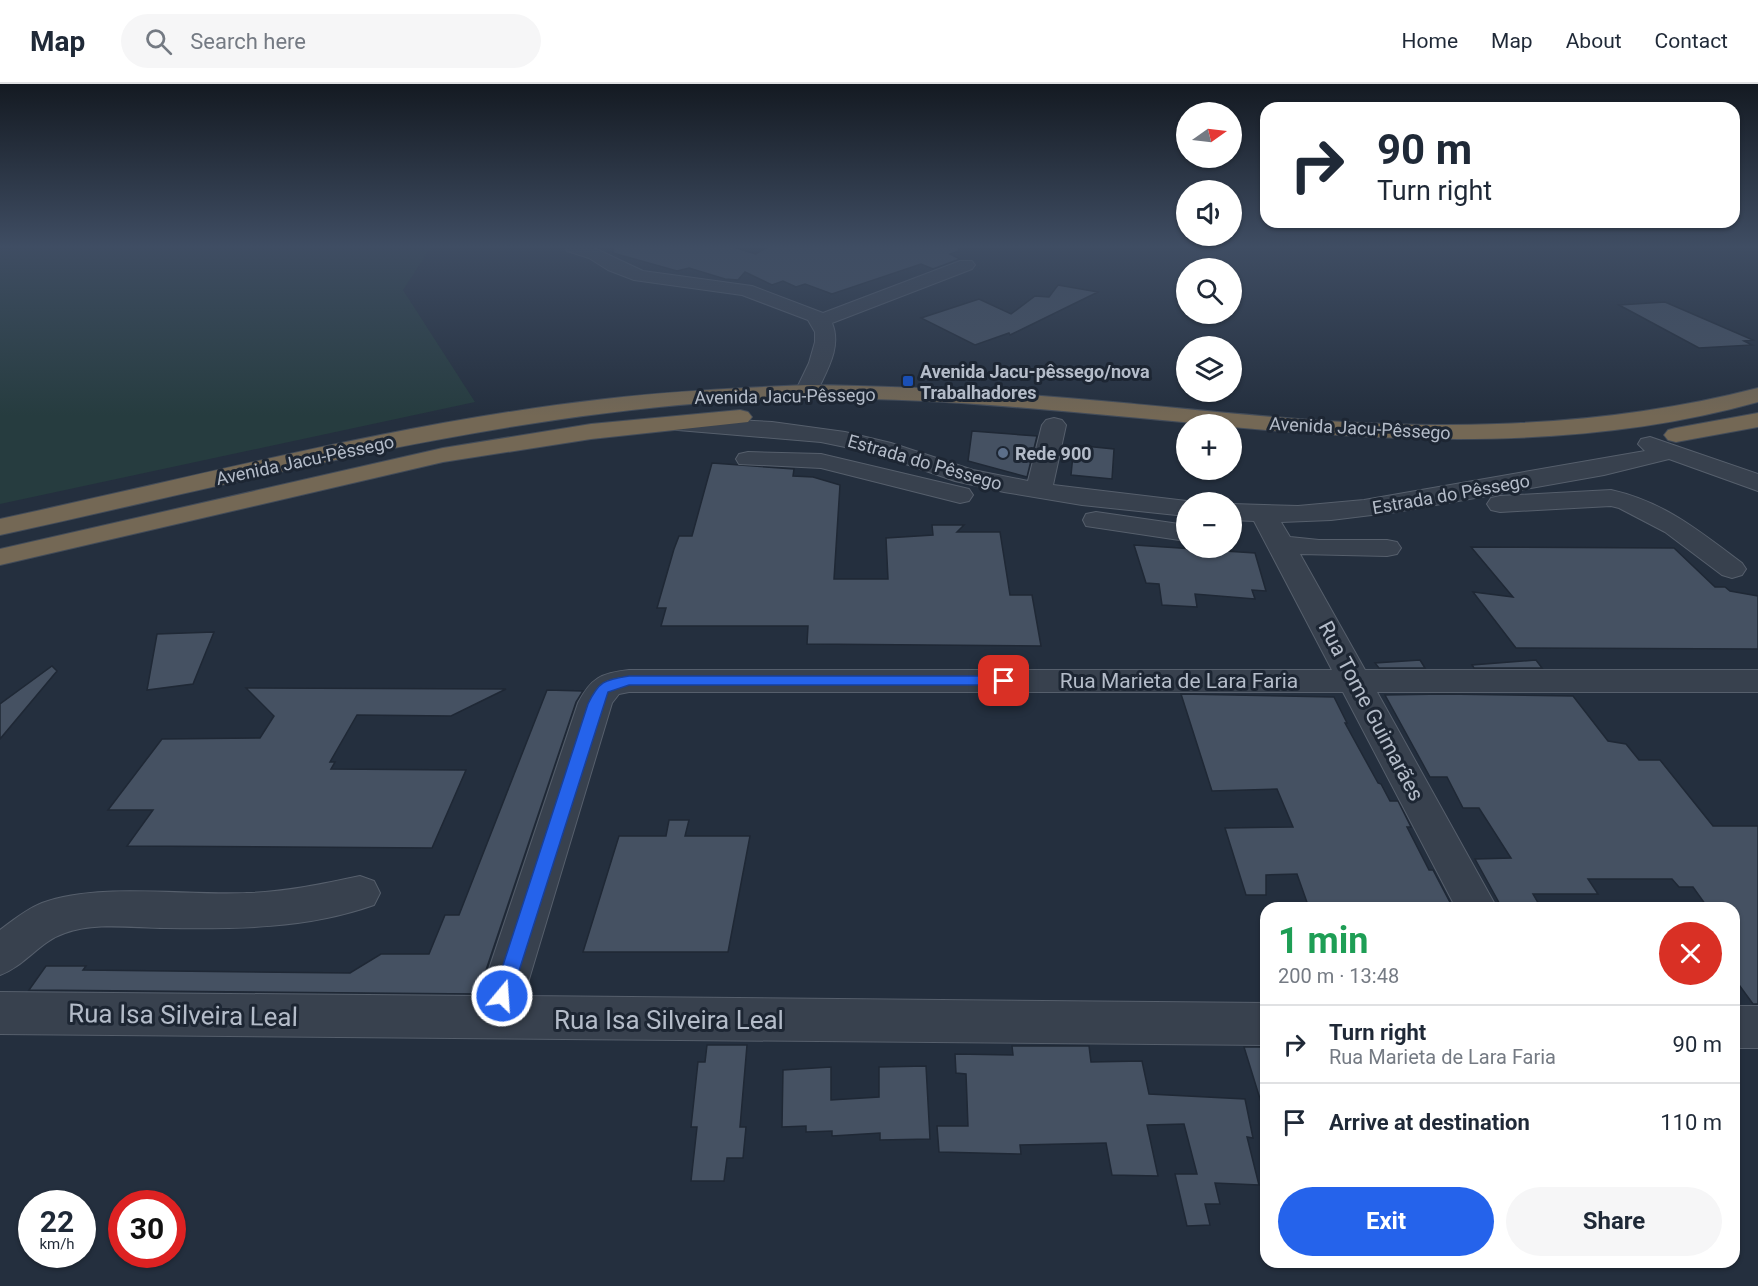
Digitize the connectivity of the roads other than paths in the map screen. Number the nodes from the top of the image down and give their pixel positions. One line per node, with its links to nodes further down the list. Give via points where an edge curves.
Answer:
1 (782, 303): 3 (street)
2 (864, 303): 3 (street)
3 (821, 320): 4 (street, via 827,333 825,346)
4 (806, 392): 5 (highway, Avenida Jacu-Pêssego, via 962,396 1341,429 1436,432 1520,432 1606,424); 20 (highway, Avenida Jacu-Pêssego, via 661,400 500,420)
5 (1758, 394)
6 (1758, 420): 10 (highway, Avenida Jacu-Pêssego)
7 (663, 424): 8 (highway, Avenida Jacu-Pêssego, via 761,416 874,414); 16 (street, Estrada do Pêssego, via 825,435 871,444 976,479); 24 (highway, Avenida Jacu-Pêssego, via 445,455)
8 (1054, 425): 9 (highway, Avenida Jacu-Pêssego); 16 (street)
9 (1176, 437)
10 (1643, 440): 11 (highway, Avenida Jacu-Pêssego, via 1480,452); 12 (street)
11 (1242, 443)
12 (1669, 452): 14 (street, Estrada do Pêssego); 15 (street)
13 (748, 459): 22 (street, via 821,461 987,502)
14 (1572, 473): 17 (street, Estrada do Pêssego); 17 (street, via 1669,512 1691,527 1741,580 1651,511 1625,500 1467,505)
15 (1758, 483)
16 (1039, 491): 18 (street, Estrada do Pêssego)
17 (1433, 497): 19 (street, Estrada do Pêssego)
18 (1176, 507)
19 (1261, 524): 21 (street); 23 (street, via 1319,548); 25 (street, Rua Tome Guimarães)
20 (0, 527)
21 (1242, 529)
22 (1176, 531)
23 (1387, 548)
24 (0, 557)
25 (1355, 680): 26 (street, Rua Marieta de Lara Faria); 28 (street, Rua Tome Guimarães); 31 (street, Rua Marieta de Lara Faria, via 611,684 602,689 595,704)
26 (1758, 681)
27 (360, 893): 29 (street, via 295,907 247,911 91,910 54,917)
28 (1474, 902)
29 (0, 956)
30 (0, 1014): 31 (street, Rua Isa Silveira Leal)
31 (495, 1018): 32 (street, Rua Isa Silveira Leal)
32 (1260, 1024)
33 (1740, 1027): 34 (street)
34 (1758, 1027)

